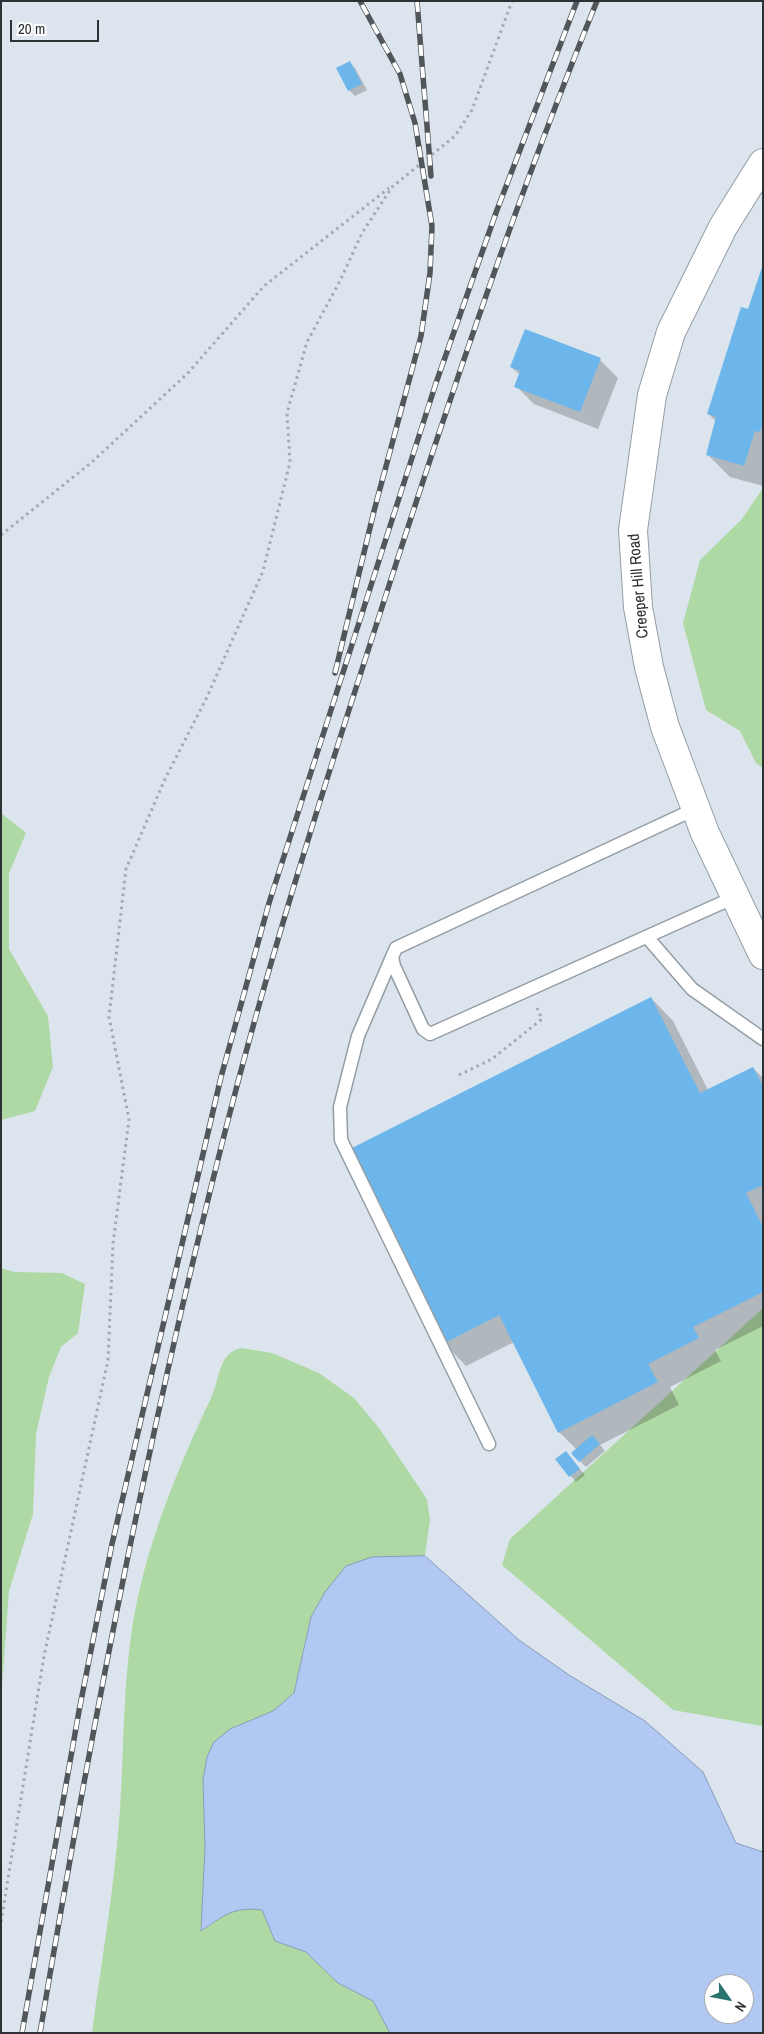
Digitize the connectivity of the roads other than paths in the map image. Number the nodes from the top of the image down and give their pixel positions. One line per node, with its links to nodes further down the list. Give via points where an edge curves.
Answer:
1 (763, 163): 2 (street, Creeper Hill Road, via 720,234 672,332 652,395 635,510 635,581 649,667 668,734)
2 (695, 809): 3 (street, Creeper Hill Road); 6 (lane, via 396,948)
3 (735, 897): 4 (lane); 5 (street, Creeper Hill Road)
4 (647, 937): 6 (lane, via 430,1034 423,1029); 7 (lane, via 692,989)
5 (763, 955)
6 (392, 957): 8 (lane, via 358,1036 340,1107 340,1140)
7 (763, 1039)
8 (489, 1444)

